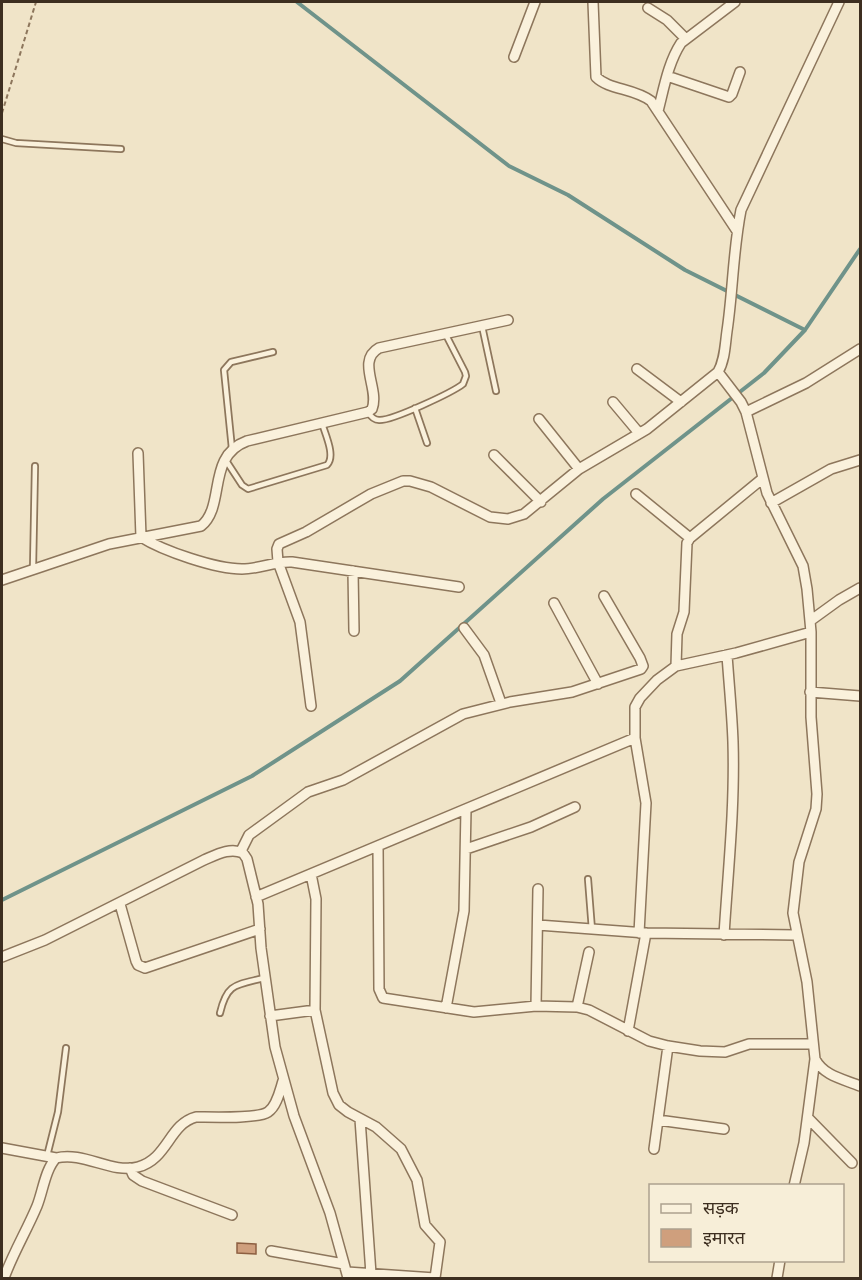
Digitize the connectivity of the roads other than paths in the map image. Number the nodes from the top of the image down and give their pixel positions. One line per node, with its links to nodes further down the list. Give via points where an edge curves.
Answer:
1 (535, 2): 7 (street)
2 (593, 2): 10 (street, via 596,77 603,83 639,93)
3 (735, 2): 6 (street)
4 (839, 2): 13 (street, via 741,210)
5 (648, 8): 6 (street)
6 (686, 38): 9 (street, via 675,52)
7 (514, 57)
8 (740, 72): 9 (street, via 729,97)
9 (667, 76): 10 (street)
10 (658, 111): 13 (street)
11 (2, 139): 12 (lane)
12 (121, 149)
13 (737, 231): 20 (street, via 731,303)
14 (508, 320): 15 (street)
15 (482, 326): 16 (street); 21 (lane)
16 (445, 333): 24 (lane, via 465,372 465,381); 25 (street, via 373,351 368,363 375,401)
17 (861, 349): 26 (street, via 806,383)
18 (273, 352): 31 (lane, via 231,362 224,370)
19 (637, 369): 23 (street)
20 (718, 372): 23 (street); 26 (street)
21 (496, 391)
22 (613, 402): 29 (street)
23 (681, 402): 29 (street)
24 (415, 408): 25 (lane, via 382,420); 30 (lane)
25 (368, 412): 28 (street)
26 (746, 412): 38 (street)
27 (539, 419): 37 (street)
28 (322, 423): 31 (street, via 247,441); 34 (lane, via 331,457 327,465 248,489)
29 (639, 433): 37 (street)
30 (427, 442)
31 (231, 449): 34 (street)
32 (138, 453): 42 (street)
33 (494, 455): 40 (street)
34 (225, 459): 42 (street, via 204,524)
35 (861, 460): 41 (street, via 831,469)
36 (35, 466): 45 (lane)
37 (579, 470): 40 (street)
38 (762, 479): 41 (street); 43 (street)
39 (636, 494): 43 (street)
40 (540, 502): 44 (street, via 524,514 496,519 431,487 403,481 281,543 277,549)
41 (771, 504): 52 (street, via 803,566)
42 (141, 537): 44 (street, via 187,557 237,569); 45 (street)
43 (690, 538): 57 (street)
44 (278, 562): 46 (street); 62 (street, via 300,622)
45 (33, 568): 47 (street)
46 (354, 571): 48 (street); 54 (street)
47 (2, 580)
48 (459, 587)
49 (861, 588): 52 (street)
50 (604, 596): 58 (street, via 643,666)
51 (554, 603): 58 (street)
52 (810, 621): 55 (street)
53 (464, 628): 61 (street, via 484,655)
54 (354, 631)
55 (812, 632): 56 (street); 59 (street)
56 (727, 655): 57 (street); 78 (street, via 733,765)
57 (676, 666): 63 (street, via 640,698 635,707)
58 (598, 684): 61 (street)
59 (810, 692): 60 (street); 79 (street, via 817,794 793,898)
60 (861, 696)
61 (501, 703): 68 (street, via 463,714 343,780 308,792 249,835)
62 (310, 706)
63 (635, 738): 65 (street); 77 (street, via 646,803)
64 (575, 807): 67 (street)
65 (466, 809): 66 (street); 67 (street)
66 (378, 846): 69 (street); 85 (street, via 381,996)
67 (466, 849): 85 (street, via 464,911)
68 (241, 851): 72 (street, via 247,859); 73 (street, via 226,851 204,860)
69 (311, 874): 72 (street); 86 (street, via 316,898)
70 (588, 879): 76 (lane)
71 (538, 889): 74 (street)
72 (256, 897): 75 (street)
73 (120, 903): 75 (street, via 136,961 145,968); 81 (street)
74 (538, 925): 76 (street); 83 (street)
75 (260, 929): 82 (street)
76 (592, 930): 77 (street)
77 (643, 933): 78 (street); 89 (street)
78 (724, 935): 79 (street)
79 (796, 935): 90 (street, via 807,982)
80 (589, 952): 84 (street)
81 (2, 957)
82 (264, 978): 87 (lane, via 230,989); 88 (street)
83 (536, 1006): 84 (street); 85 (street, via 483,1012)
84 (577, 1007): 89 (street)
85 (446, 1008)
86 (315, 1010): 88 (street); 97 (street, via 336,1100)
87 (220, 1013)
88 (270, 1016): 94 (street)
89 (628, 1031): 91 (street)
90 (813, 1044): 91 (street, via 748,1044 716,1053); 93 (street)
91 (668, 1046): 98 (street)
92 (66, 1048): 102 (lane)
93 (815, 1059): 95 (street, via 828,1074); 96 (street)
94 (283, 1081): 104 (street, via 274,1105 266,1113 189,1119 157,1158); 109 (street, via 330,1213)
95 (861, 1086)
96 (808, 1118): 103 (street); 105 (street)
97 (360, 1119): 110 (street); 112 (street, via 395,1143 417,1180 424,1225 440,1242)
98 (658, 1120): 99 (street); 101 (street)
99 (724, 1129)
100 (2, 1148): 102 (street)
101 (654, 1149)
102 (52, 1157): 104 (street); 111 (street, via 37,1206)
103 (852, 1163)
104 (130, 1168): 106 (street, via 142,1181)
105 (794, 1184)
106 (232, 1215)
107 (271, 1251): 109 (street)
108 (780, 1262): 113 (street)
109 (346, 1271): 110 (street)
110 (371, 1274): 112 (street)
111 (4, 1278)
112 (435, 1278)
113 (777, 1278)

